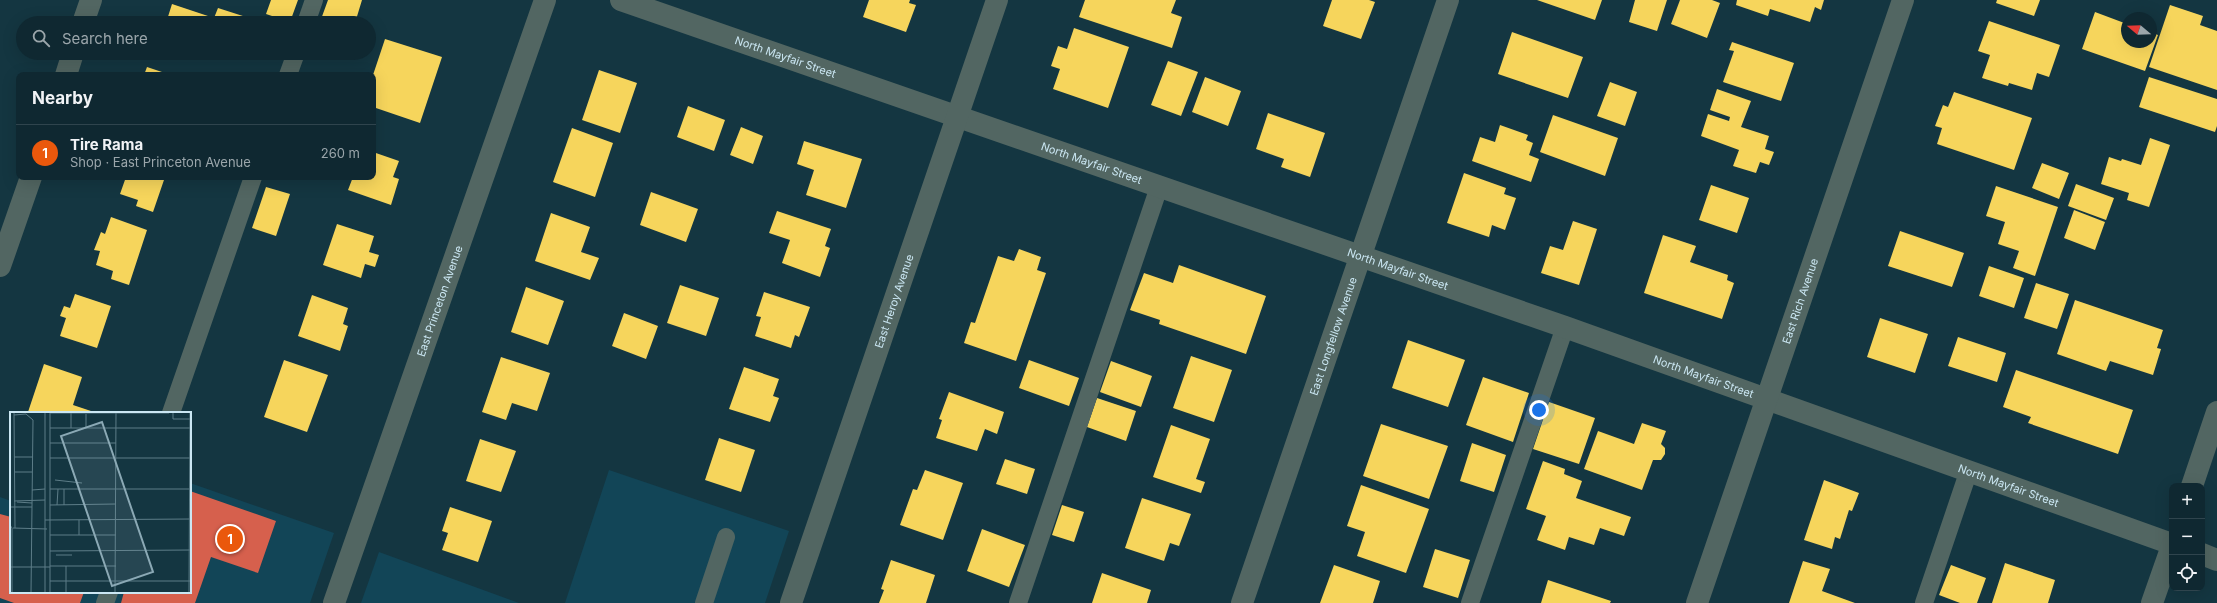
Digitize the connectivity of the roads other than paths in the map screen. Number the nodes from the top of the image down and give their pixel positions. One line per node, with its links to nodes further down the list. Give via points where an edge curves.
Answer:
1 (91, 0): 8 (street)
2 (314, 0): 9 (lane)
3 (545, 0): 34 (street, East Princeton Avenue)
4 (621, 0): 14 (street, North Mayfair Street)
5 (996, 0): 14 (street, East Heroy Avenue)
6 (1448, 0): 19 (street, East Longfellow Avenue)
7 (1903, 0): 22 (street, East Rich Avenue)
8 (86, 16)
9 (308, 16)
10 (71, 60): 12 (street)
11 (293, 60): 13 (lane)
12 (67, 72)
13 (289, 72)
14 (957, 116): 17 (street, North Mayfair Street); 36 (street, East Heroy Avenue)
15 (30, 180): 18 (street)
16 (252, 180): 23 (lane)
17 (1159, 187): 19 (street, North Mayfair Street); 37 (lane)
18 (6, 230): 20 (street)
19 (1360, 255): 21 (street, North Mayfair Street); 38 (street, East Longfellow Avenue)
20 (0, 266)
21 (1565, 327): 22 (street, North Mayfair Street); 39 (lane)
22 (1767, 399): 25 (street, North Mayfair Street); 40 (street, East Rich Avenue)
23 (171, 412)
24 (2217, 412): 26 (street)
25 (1969, 470): 28 (street, North Mayfair Street); 41 (lane)
26 (2193, 483)
27 (726, 537): 35 (lane)
28 (2169, 544)
29 (2169, 554): 42 (street)
30 (2204, 555): 31 (street)
31 (2217, 560)
32 (109, 593): 33 (lane)
33 (105, 603)
34 (334, 603)
35 (704, 603)
36 (791, 603)
37 (1018, 603)
38 (1242, 603)
39 (1470, 603)
40 (1697, 603)
41 (1924, 603)
42 (2152, 603)

